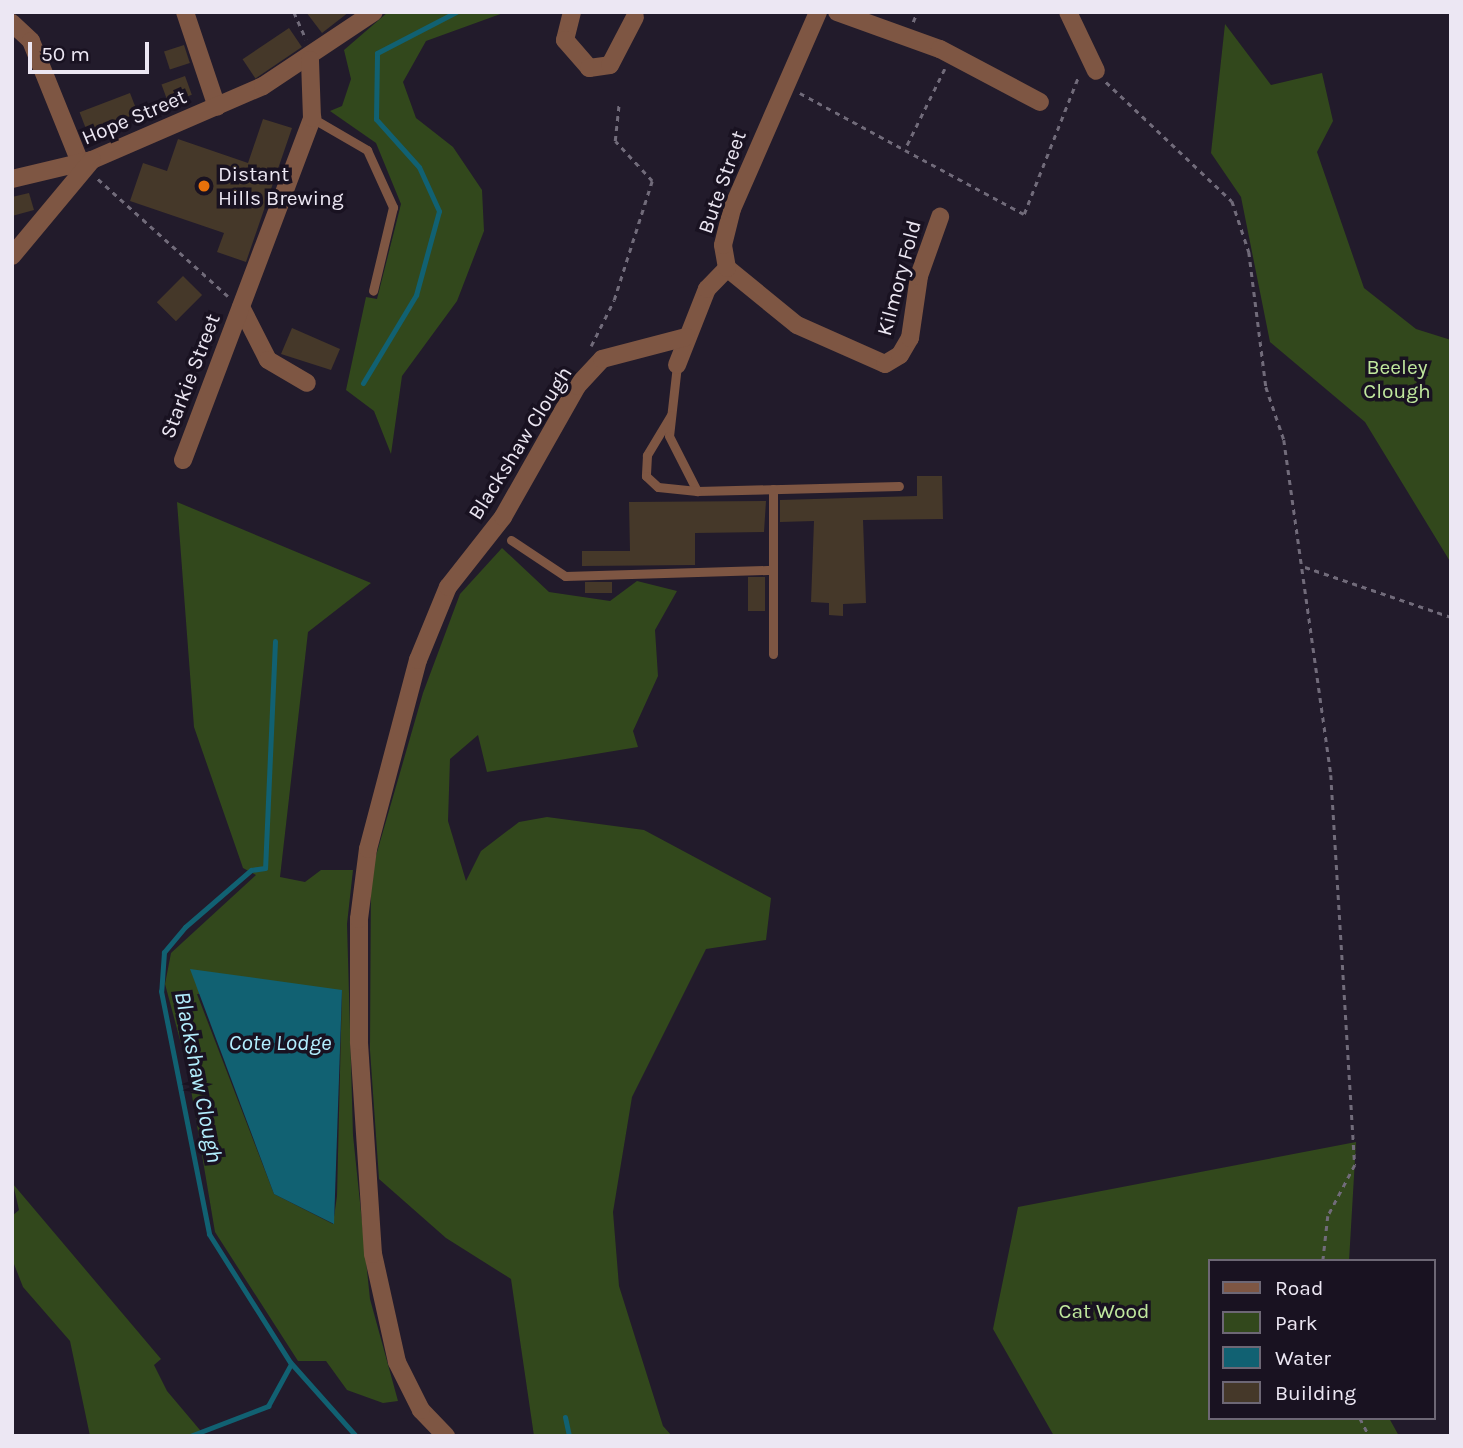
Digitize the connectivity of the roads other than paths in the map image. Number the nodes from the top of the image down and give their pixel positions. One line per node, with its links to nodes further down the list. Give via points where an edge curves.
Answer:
1 (185, 12): 12 (street)
2 (374, 12): 9 (street, Hope Street)
3 (572, 12): 7 (street, via 565,40 589,68 610,65)
4 (818, 12): 18 (street, Bute Street, via 732,209 723,246)
5 (837, 12): 11 (street, via 951,55)
6 (1068, 12): 10 (street)
7 (635, 17)
8 (12, 23): 14 (street, via 31,41)
9 (313, 58): 12 (street, Hope Street); 13 (street)
10 (1096, 71)
11 (1040, 103)
12 (217, 107): 14 (street, Hope Street)
13 (312, 118): 19 (lane, via 367,150 393,207); 20 (street, Starkie Street)
14 (87, 165): 15 (street, Hope Street); 17 (street)
15 (12, 179)
16 (940, 217): 18 (street, Kilmory Fold, via 919,276 910,338 901,355 885,364 797,325)
17 (12, 256)
18 (727, 268): 21 (street, via 707,289)
19 (373, 291)
20 (241, 307): 23 (street, via 268,360); 25 (street, Starkie Street)
21 (686, 337): 22 (street); 32 (street, Blackshaw Clough, via 602,359 577,386 503,517 448,587 418,660 368,849 359,919 359,1041 376,1276 397,1362 421,1410)
22 (677, 365): 24 (lane)
23 (307, 383)
24 (671, 415): 28 (lane, via 669,436); 28 (lane, via 647,455 646,476 658,487)
25 (183, 460)
26 (900, 486): 27 (lane)
27 (773, 489): 28 (lane); 30 (lane)
28 (697, 491)
29 (511, 540): 30 (lane, via 565,576)
30 (773, 570): 31 (lane)
31 (772, 654)
32 (446, 1436)

